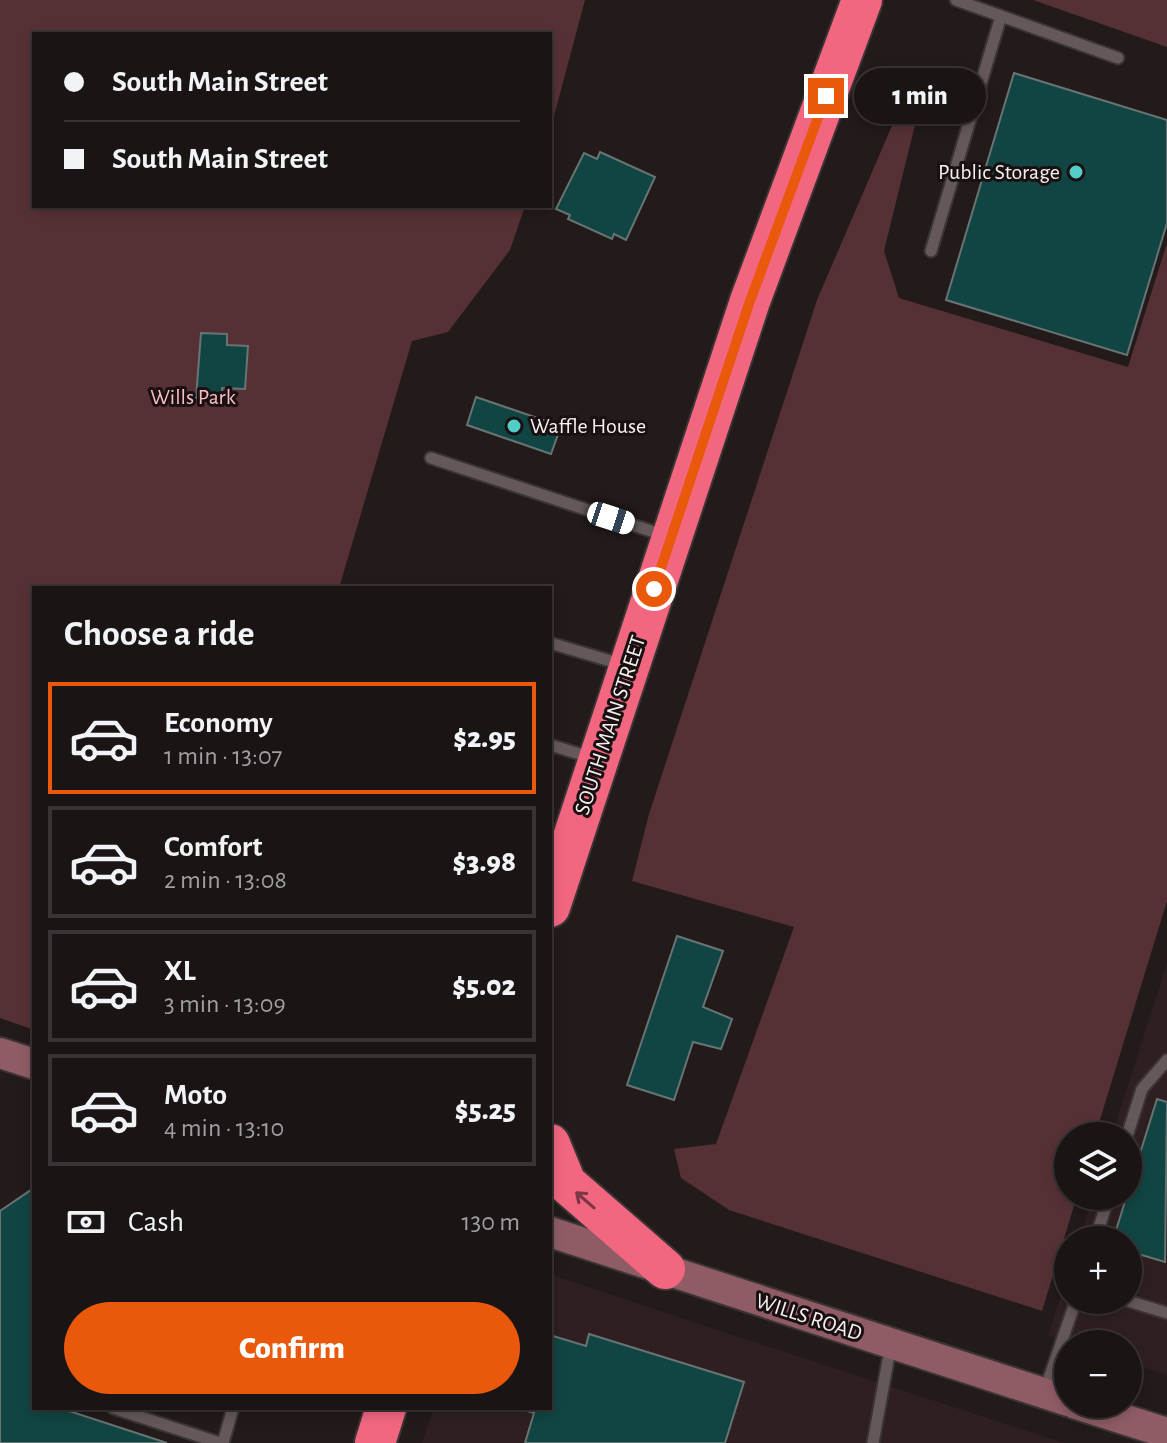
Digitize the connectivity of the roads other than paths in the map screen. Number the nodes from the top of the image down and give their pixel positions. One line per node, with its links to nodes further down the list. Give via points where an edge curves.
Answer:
1 (862, 0): 7 (highway, SOUTH MAIN STREET, via 750,301)
2 (956, 0): 3 (lane)
3 (1001, 16): 4 (lane); 5 (lane)
4 (1118, 58)
5 (931, 251)
6 (431, 458): 7 (lane)
7 (671, 538): 9 (highway, SOUTH MAIN STREET)
8 (552, 644): 9 (lane)
9 (629, 666): 11 (highway, SOUTH MAIN STREET)
10 (552, 746): 11 (lane)
11 (598, 759): 12 (highway, SOUTH MAIN STREET)
12 (558, 858): 13 (highway, SOUTH MAIN STREET)
13 (552, 895)
14 (0, 1053): 16 (street)
15 (1167, 1060): 17 (lane, via 1142,1089)
16 (32, 1063)
17 (1131, 1122)
18 (552, 1149): 20 (highway, one-way to 18, via 566,1183)
19 (552, 1233): 20 (street, WILLS ROAD)
20 (665, 1269): 23 (street, WILLS ROAD)
21 (1142, 1305): 22 (lane)
22 (1167, 1313)
23 (891, 1343): 24 (street, WILLS ROAD); 32 (lane)
24 (1054, 1396)
25 (119, 1410): 30 (lane)
26 (232, 1410): 30 (lane)
27 (385, 1410): 31 (highway)
28 (1120, 1418): 29 (street)
29 (1167, 1433)
30 (221, 1443)
31 (375, 1443)
32 (873, 1443)

